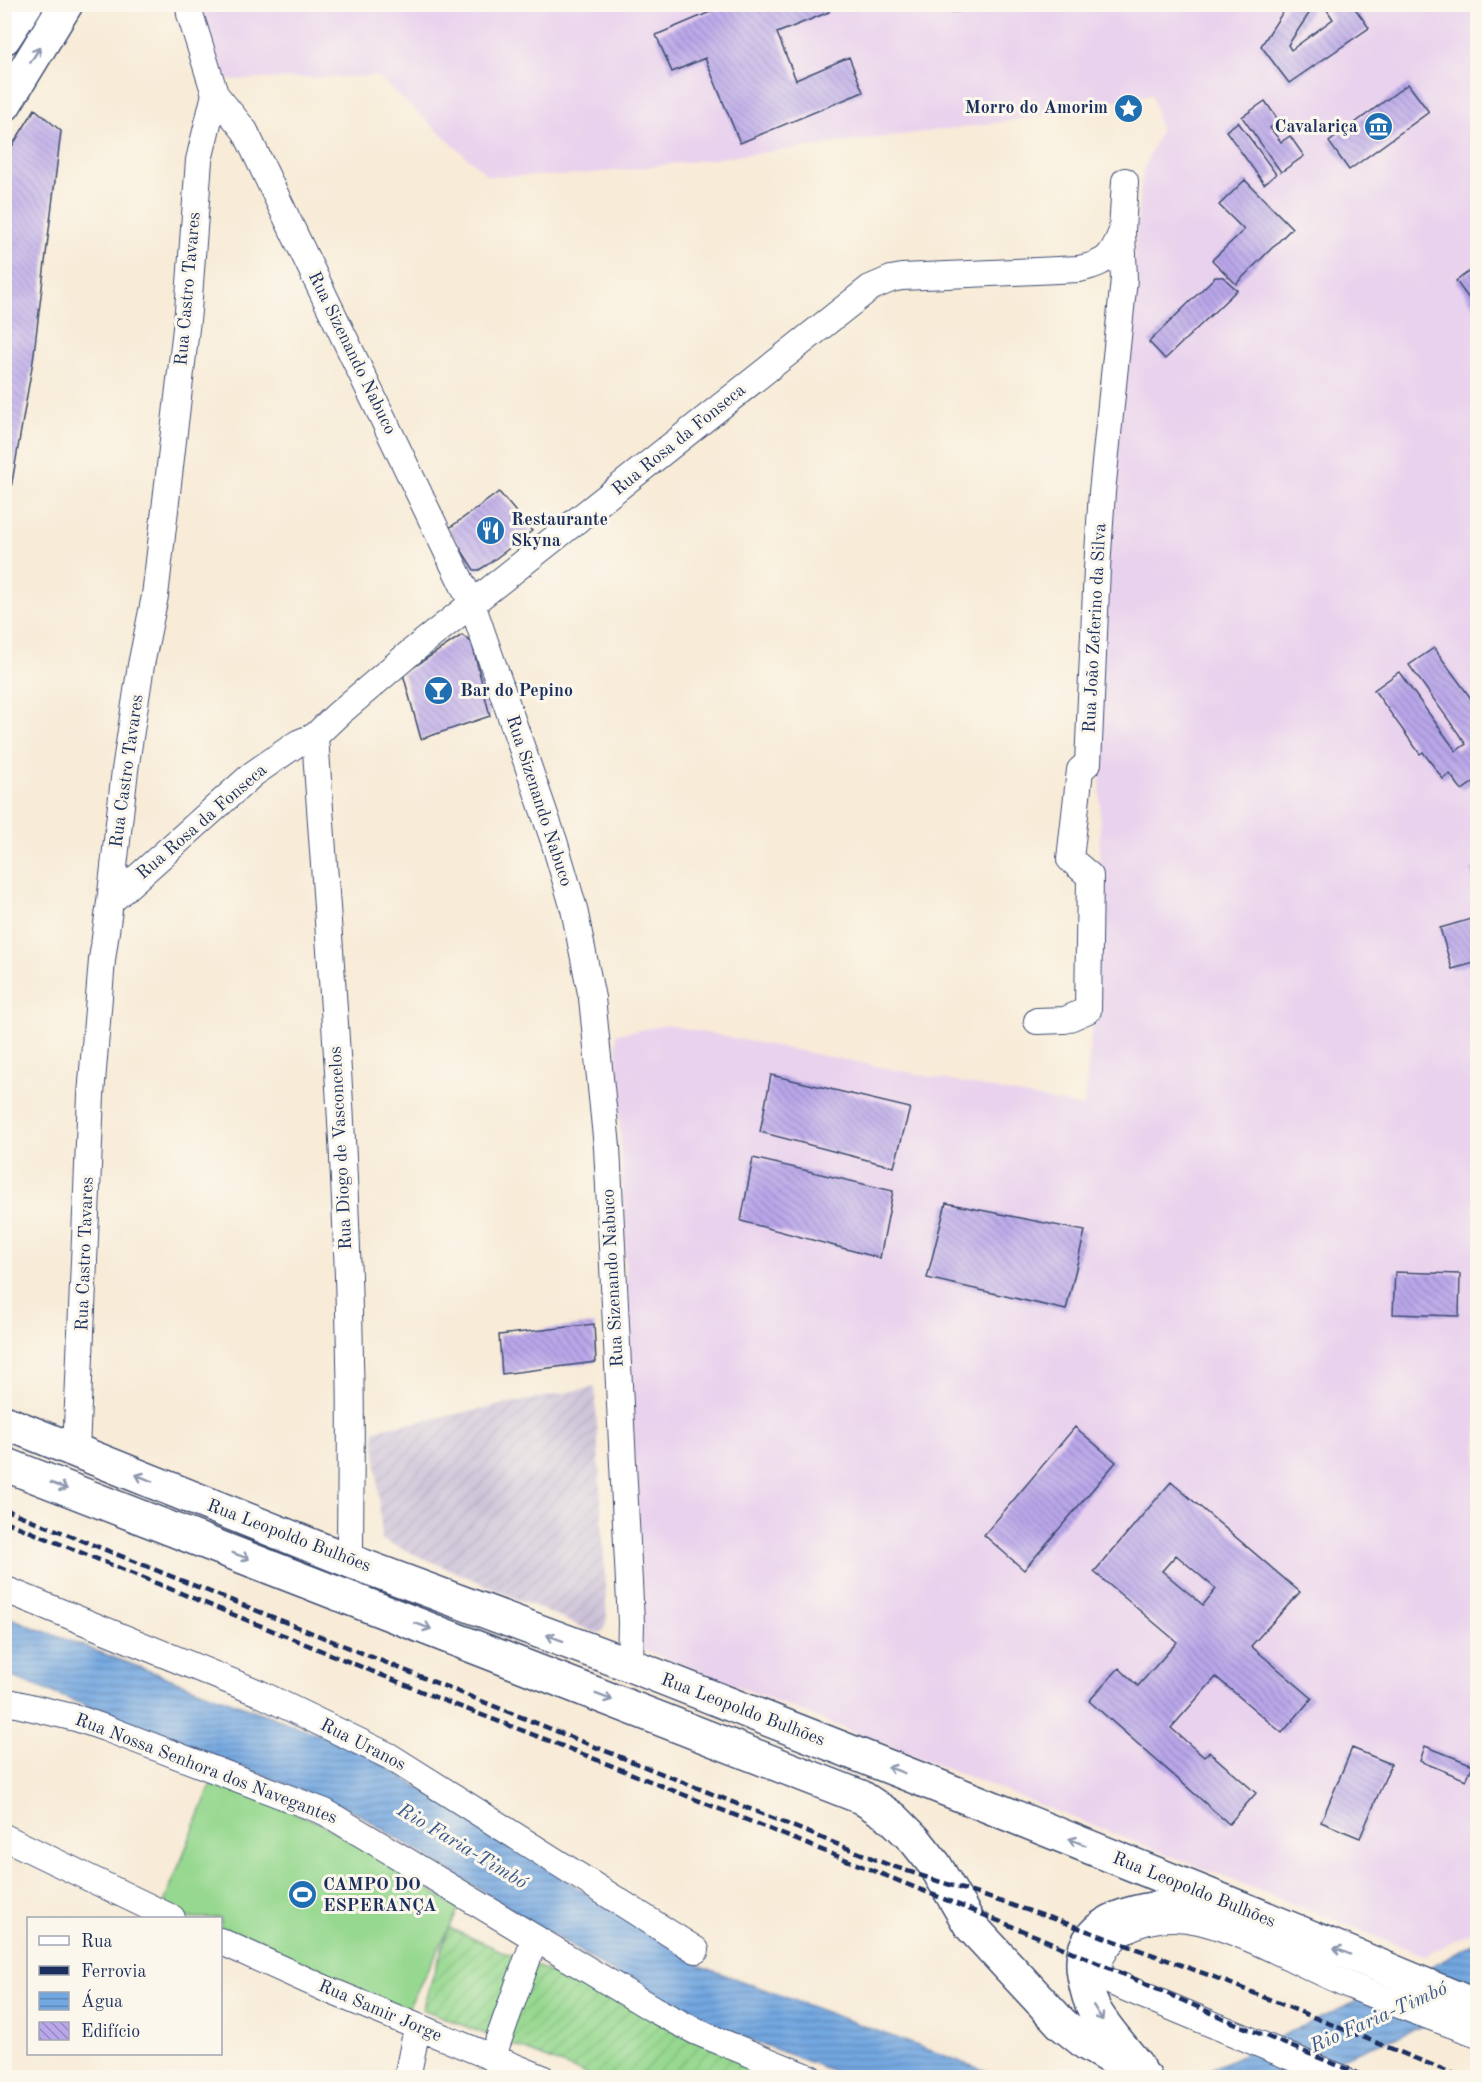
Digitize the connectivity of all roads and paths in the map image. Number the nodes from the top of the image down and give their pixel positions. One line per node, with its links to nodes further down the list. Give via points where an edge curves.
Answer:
1 (26, 4): 4 (main road)
2 (66, 4): 6 (main road, one-way to 2)
3 (189, 4): 5 (street, Rua Sizenando Nabuco)
4 (4, 38)
5 (215, 94): 9 (street, Rua Sizenando Nabuco, via 245,131); 11 (street, Rua Castro Tavares, via 199,160 188,311 155,596 125,770)
6 (4, 105)
7 (1125, 181): 8 (street, Rua João Zeferino da Silva)
8 (1122, 231): 9 (street, Rua Rosa da Fonseca, via 1109,258 1079,269 902,277 870,288); 12 (street, Rua João Zeferino da Silva, via 1124,279 1102,492 1088,763 1080,770 1070,859 1090,876 1088,1010 1065,1020)
9 (472, 604): 10 (street, Rua Rosa da Fonseca); 19 (street, Rua Sizenando Nabuco, via 554,841 574,909 592,998 607,1147)
10 (315, 736): 11 (street, Rua Rosa da Fonseca, via 253,774); 17 (street, Rua Diogo de Vasconcelos, via 347,1265 351,1361)
11 (110, 902): 15 (street, Rua Castro Tavares, via 91,1095)
12 (1038, 1021)
13 (4, 1422): 15 (main road, Rua Leopoldo Bulhões)
14 (4, 1446): 15 (main road, via 45,1458 69,1458)
15 (76, 1451): 17 (main road, Rua Leopoldo Bulhões, one-way to 15)
16 (4, 1464): 31 (main road, Rua Leopoldo Bulhões, one-way to 31, via 861,1797 893,1818 915,1840 935,1865 970,1926 1062,2024 1087,2044)
17 (350, 1561): 19 (main road, Rua Leopoldo Bulhões, one-way to 17)
18 (4, 1589): 26 (street, Rua Uranos, via 259,1693 389,1756)
19 (630, 1665): 22 (main road, Rua Leopoldo Bulhões, one-way to 19)
20 (4, 1701): 24 (street, Rua Nossa Senhora dos Navegantes, via 76,1718 326,1812)
21 (4, 1837): 23 (street)
22 (1228, 1905): 27 (main road, Rua Leopoldo Bulhões, one-way to 22, via 1395,1974); 31 (main road, one-way to 31, via 1160,1907 1130,1914 1109,1922 1086,1948 1083,1972 1095,2011)
23 (170, 1917)
24 (535, 1938): 29 (street); 34 (street, Rua Nossa Senhora dos Navegantes, via 697,2032)
25 (222, 1942): 28 (street, Rua Samir Jorge)
26 (696, 1950)
27 (1472, 2023): 32 (street, via 1354,1988 1237,1934 1198,1921 1173,1918 1139,1924 1116,1936 1101,1956 1097,1976)
28 (417, 2028): 29 (street, Rua Samir Jorge); 33 (street)
29 (492, 2058): 30 (street, Rua Samir Jorge)
30 (528, 2075)
31 (1145, 2077)
32 (1341, 2077)
33 (407, 2078)
34 (810, 2078)

